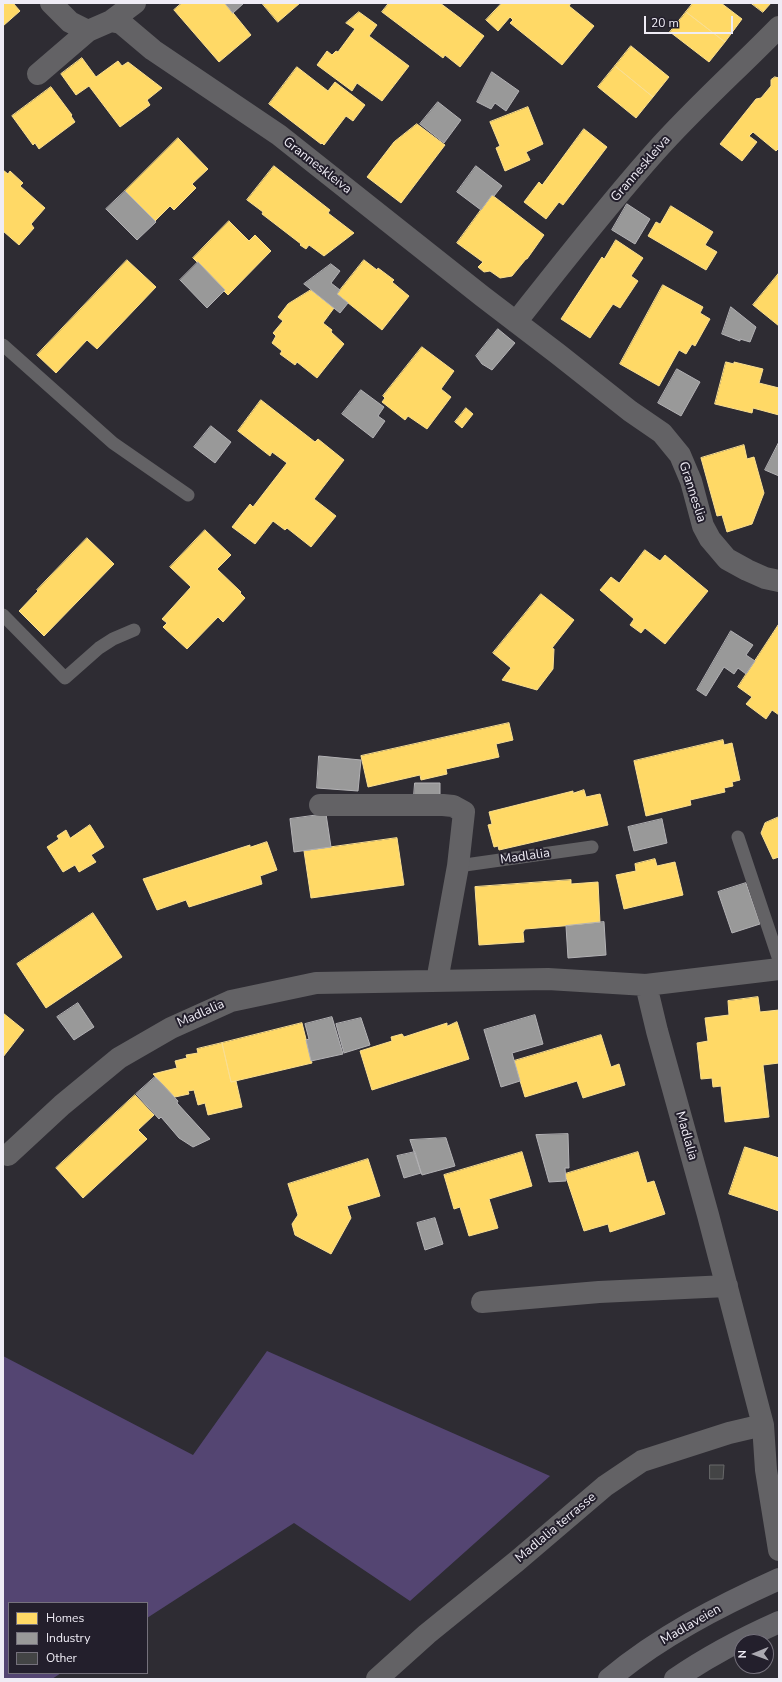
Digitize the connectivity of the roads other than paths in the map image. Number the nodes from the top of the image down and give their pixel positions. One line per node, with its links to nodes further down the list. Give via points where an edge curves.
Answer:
1 (50, 3): 5 (street, via 70,22)
2 (135, 3): 3 (street)
3 (111, 21): 5 (street); 7 (street, Granneskleiva, via 121,23 153,50 279,136)
4 (779, 27): 7 (street, Granneskleiva, via 712,91 656,152 582,238)
5 (88, 31): 6 (street)
6 (38, 74)
7 (516, 322): 9 (street, Granneskleiva)
8 (3, 345): 10 (lane, via 113,443)
9 (590, 379): 11 (street, Granneslia, via 662,433 680,455 703,526 710,539 728,559 759,575)
10 (188, 496)
11 (779, 581)
12 (3, 615): 13 (lane, via 65,678 98,648)
13 (134, 630)
14 (320, 805): 17 (street, via 434,805 458,808 464,812)
15 (738, 837): 18 (lane)
16 (592, 847): 17 (lane, Madlalia)
17 (458, 866): 20 (street)
18 (779, 960)
19 (779, 969): 21 (street, Madlalia)
20 (437, 981): 21 (street, Madlalia, via 548,979); 22 (street, Madlalia, via 316,983 231,1001 171,1028 120,1058 62,1105)
21 (646, 985): 23 (street, Madlalia)
22 (8, 1155)
23 (727, 1286): 24 (street, via 600,1292); 25 (street, Madlalia)
24 (482, 1302)
25 (763, 1425): 26 (street, Madlalia); 27 (street, Madlalia, via 766,1470); 30 (street, Madlalia terrasse, via 729,1433 642,1461 605,1486 426,1634)
26 (779, 1455)
27 (779, 1550)
28 (779, 1579): 31 (main road, Madlaveien, via 691,1623 629,1662)
29 (779, 1622): 32 (main road, via 747,1636)
30 (377, 1679)
31 (609, 1679)
32 (675, 1679)

